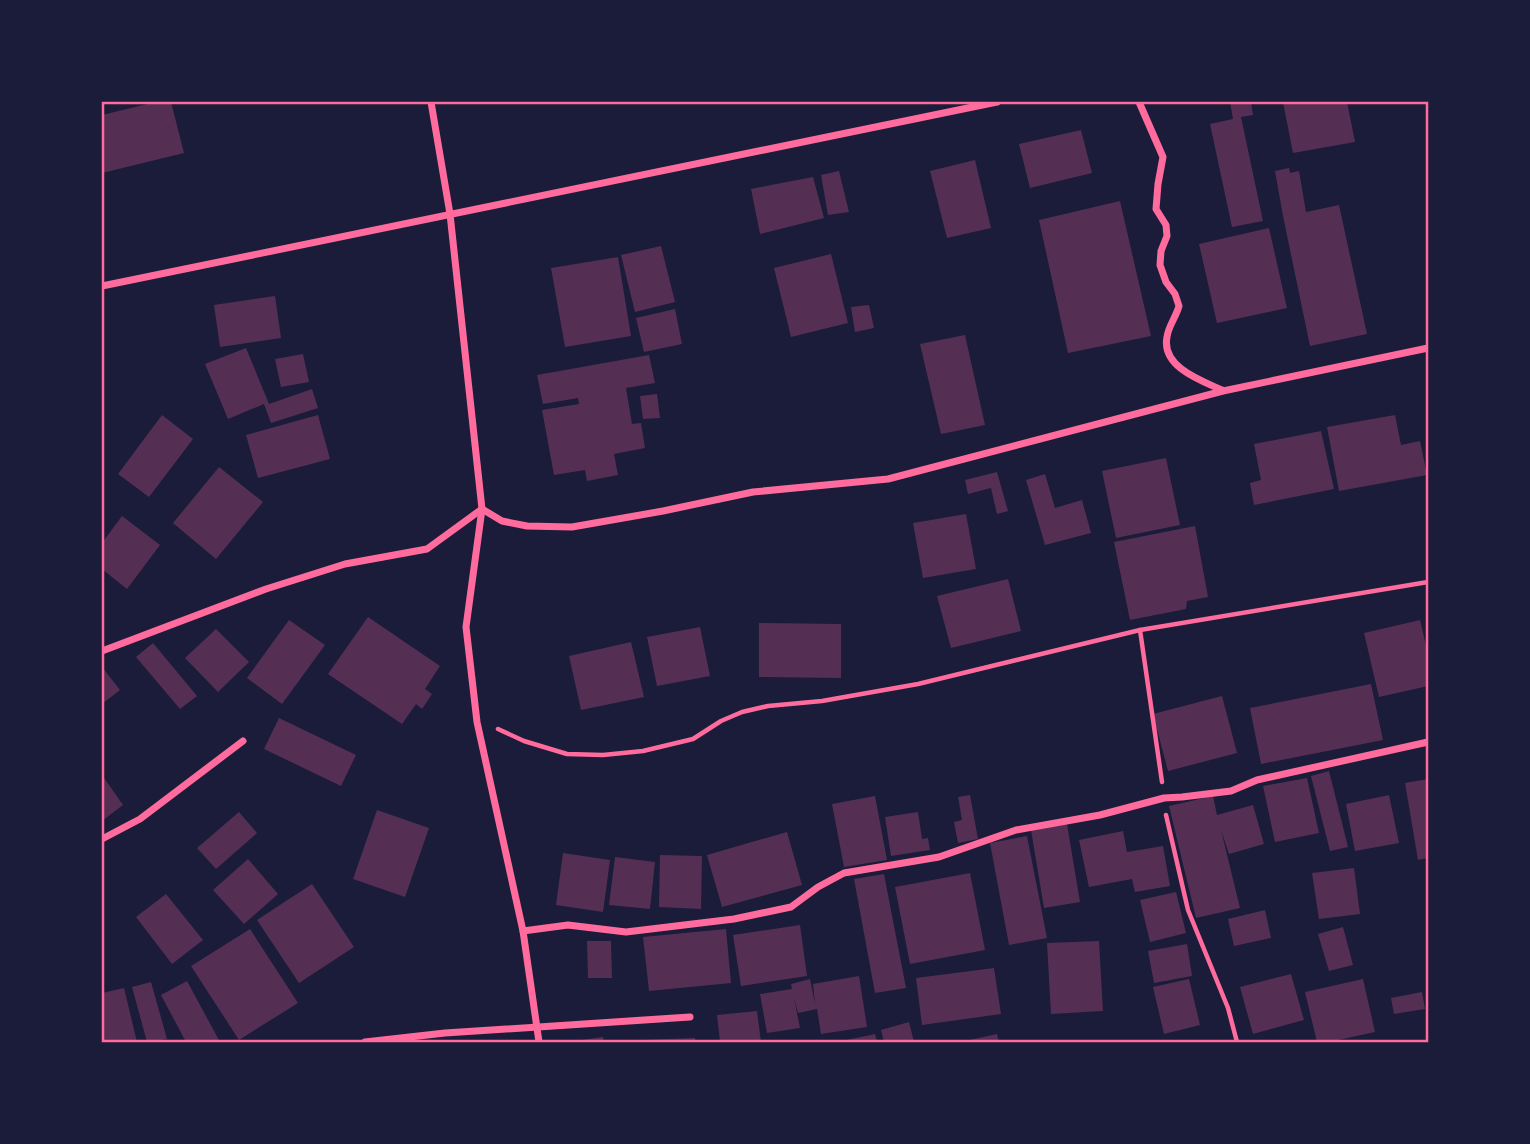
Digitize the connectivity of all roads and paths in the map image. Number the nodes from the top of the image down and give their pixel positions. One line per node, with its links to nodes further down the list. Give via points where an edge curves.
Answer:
1 (430, 102): 4 (street)
2 (997, 102): 4 (street)
3 (1139, 102): 7 (street, via 1163,157 1156,209 1167,236 1160,265 1179,306 1166,341 1170,355 1180,369)
4 (450, 214): 5 (street); 8 (street)
5 (102, 286)
6 (1429, 348): 7 (street)
7 (1223, 391): 8 (street, via 888,480 753,492 572,527 502,521)
8 (482, 509): 11 (street, via 428,549 345,564); 12 (street, via 466,627)
9 (1429, 582): 10 (path)
10 (1140, 630): 12 (path, via 918,684 755,709 721,721 693,739 643,751 567,754); 15 (path)
11 (102, 651)
12 (477, 722): 17 (street)
13 (243, 741): 16 (street, via 140,819)
14 (1429, 742): 15 (street, via 1257,780 1231,791)
15 (1164, 798): 17 (street, via 1016,830 939,857 844,873 791,906 746,916 626,932 568,925); 22 (path, via 1188,910)
16 (102, 839)
17 (523, 931): 19 (street)
18 (690, 1017): 19 (street)
19 (536, 1027): 20 (street); 21 (street)
20 (365, 1042)
21 (539, 1042)
22 (1237, 1042)

